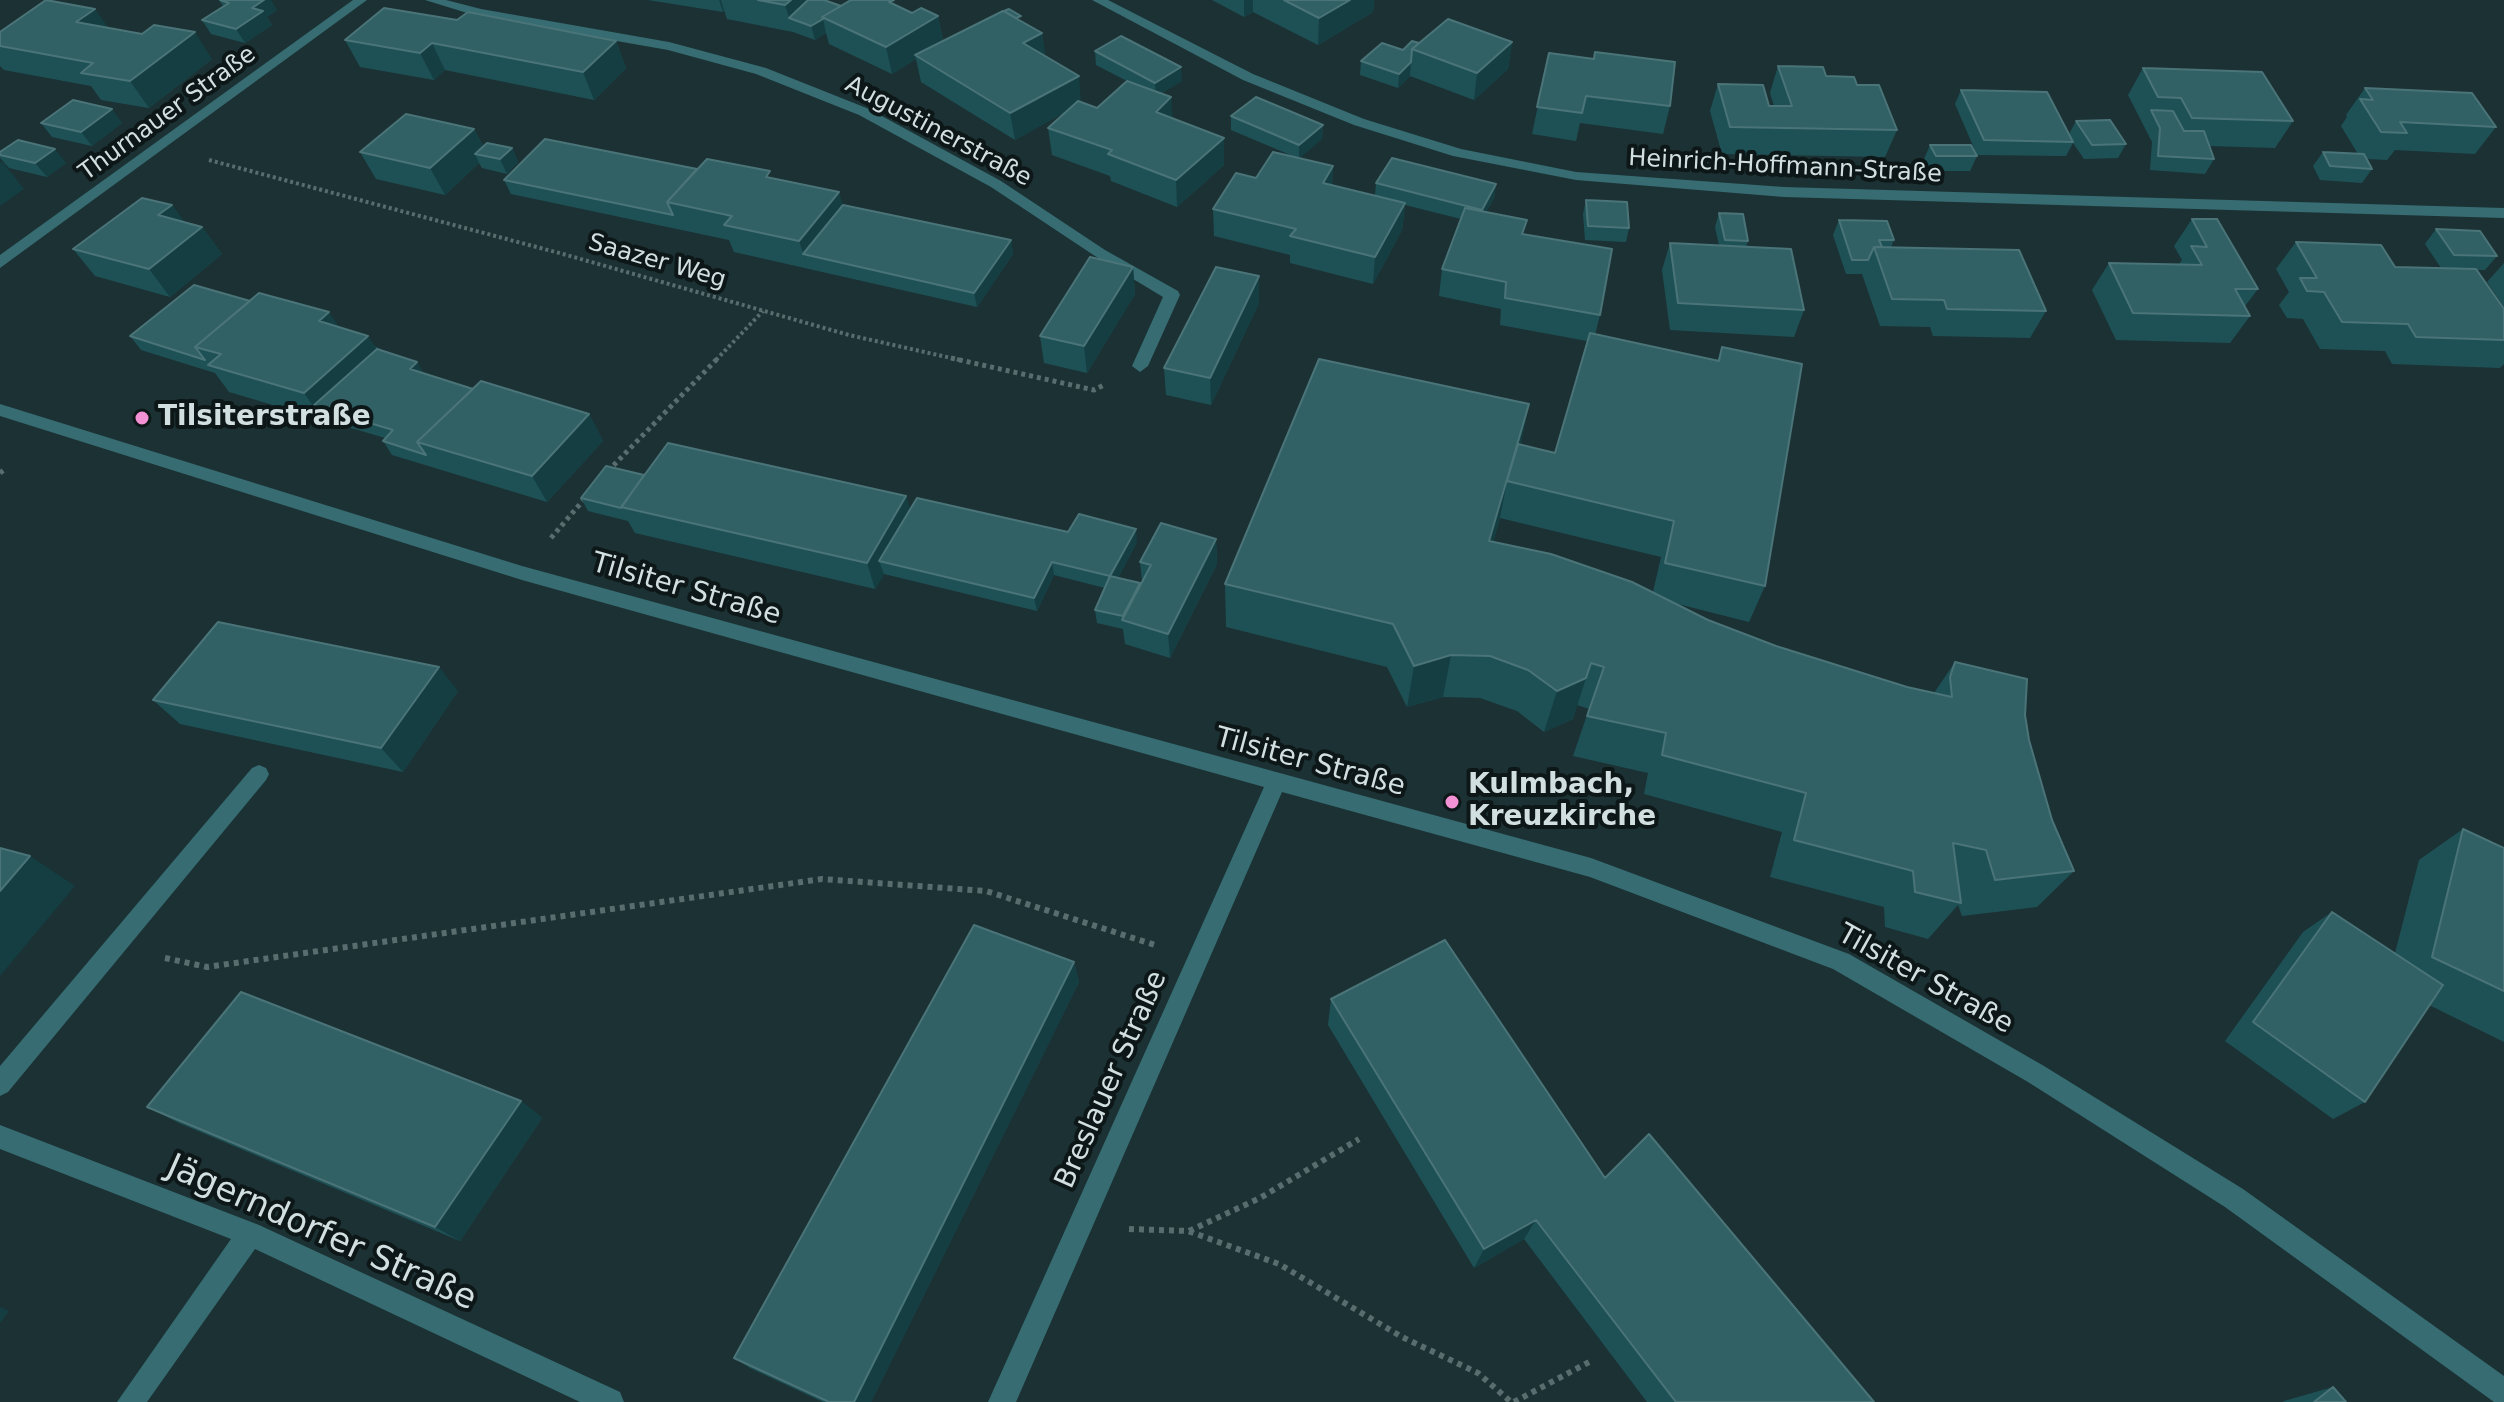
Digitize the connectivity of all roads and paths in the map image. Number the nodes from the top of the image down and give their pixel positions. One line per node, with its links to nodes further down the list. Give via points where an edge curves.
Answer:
1 (361, 0): 4 (street, Thurnauer Straße)
2 (431, 0): 8 (street, Augustinerstraße, via 669,46 761,71 864,112 996,184 1172,295)
3 (1098, 0): 5 (street, Heinrich-Hoffmann-Straße, via 1248,77 1359,122 1458,153 1576,176 1784,192)
4 (161, 146): 6 (street, Thurnauer Straße); 7 (path, Saazer Weg)
5 (2504, 213)
6 (0, 263)
7 (763, 311): 8 (path, Saazer Weg, via 1094,390); 10 (path)
8 (1140, 366)
9 (0, 410): 12 (street, Tilsiter Straße)
10 (598, 482)
11 (588, 494): 12 (path)
12 (522, 573): 14 (street, Tilsiter Straße)
13 (259, 774): 15 (street)
14 (1276, 782): 16 (street, Breslauer Straße); 24 (street, Tilsiter Straße, via 1591,868 1841,961 2234,1198)
15 (116, 946): 16 (path, via 207,967 822,879 986,891); 17 (street)
16 (1198, 959): 20 (street, Breslauer Straße)
17 (0, 1084)
18 (0, 1137): 22 (street, Jägerndorfer Straße)
19 (1359, 1139): 21 (path, via 1260,1198)
20 (1080, 1227): 21 (path); 27 (street, Breslauer Straße)
21 (1188, 1231): 28 (path, via 1279,1264 1402,1337 1478,1373)
22 (250, 1234): 25 (street); 26 (street, Jägerndorfer Straße)
23 (1591, 1361): 28 (path)
24 (2504, 1392)
25 (131, 1402)
26 (610, 1402)
27 (1002, 1402)
28 (1512, 1402)

